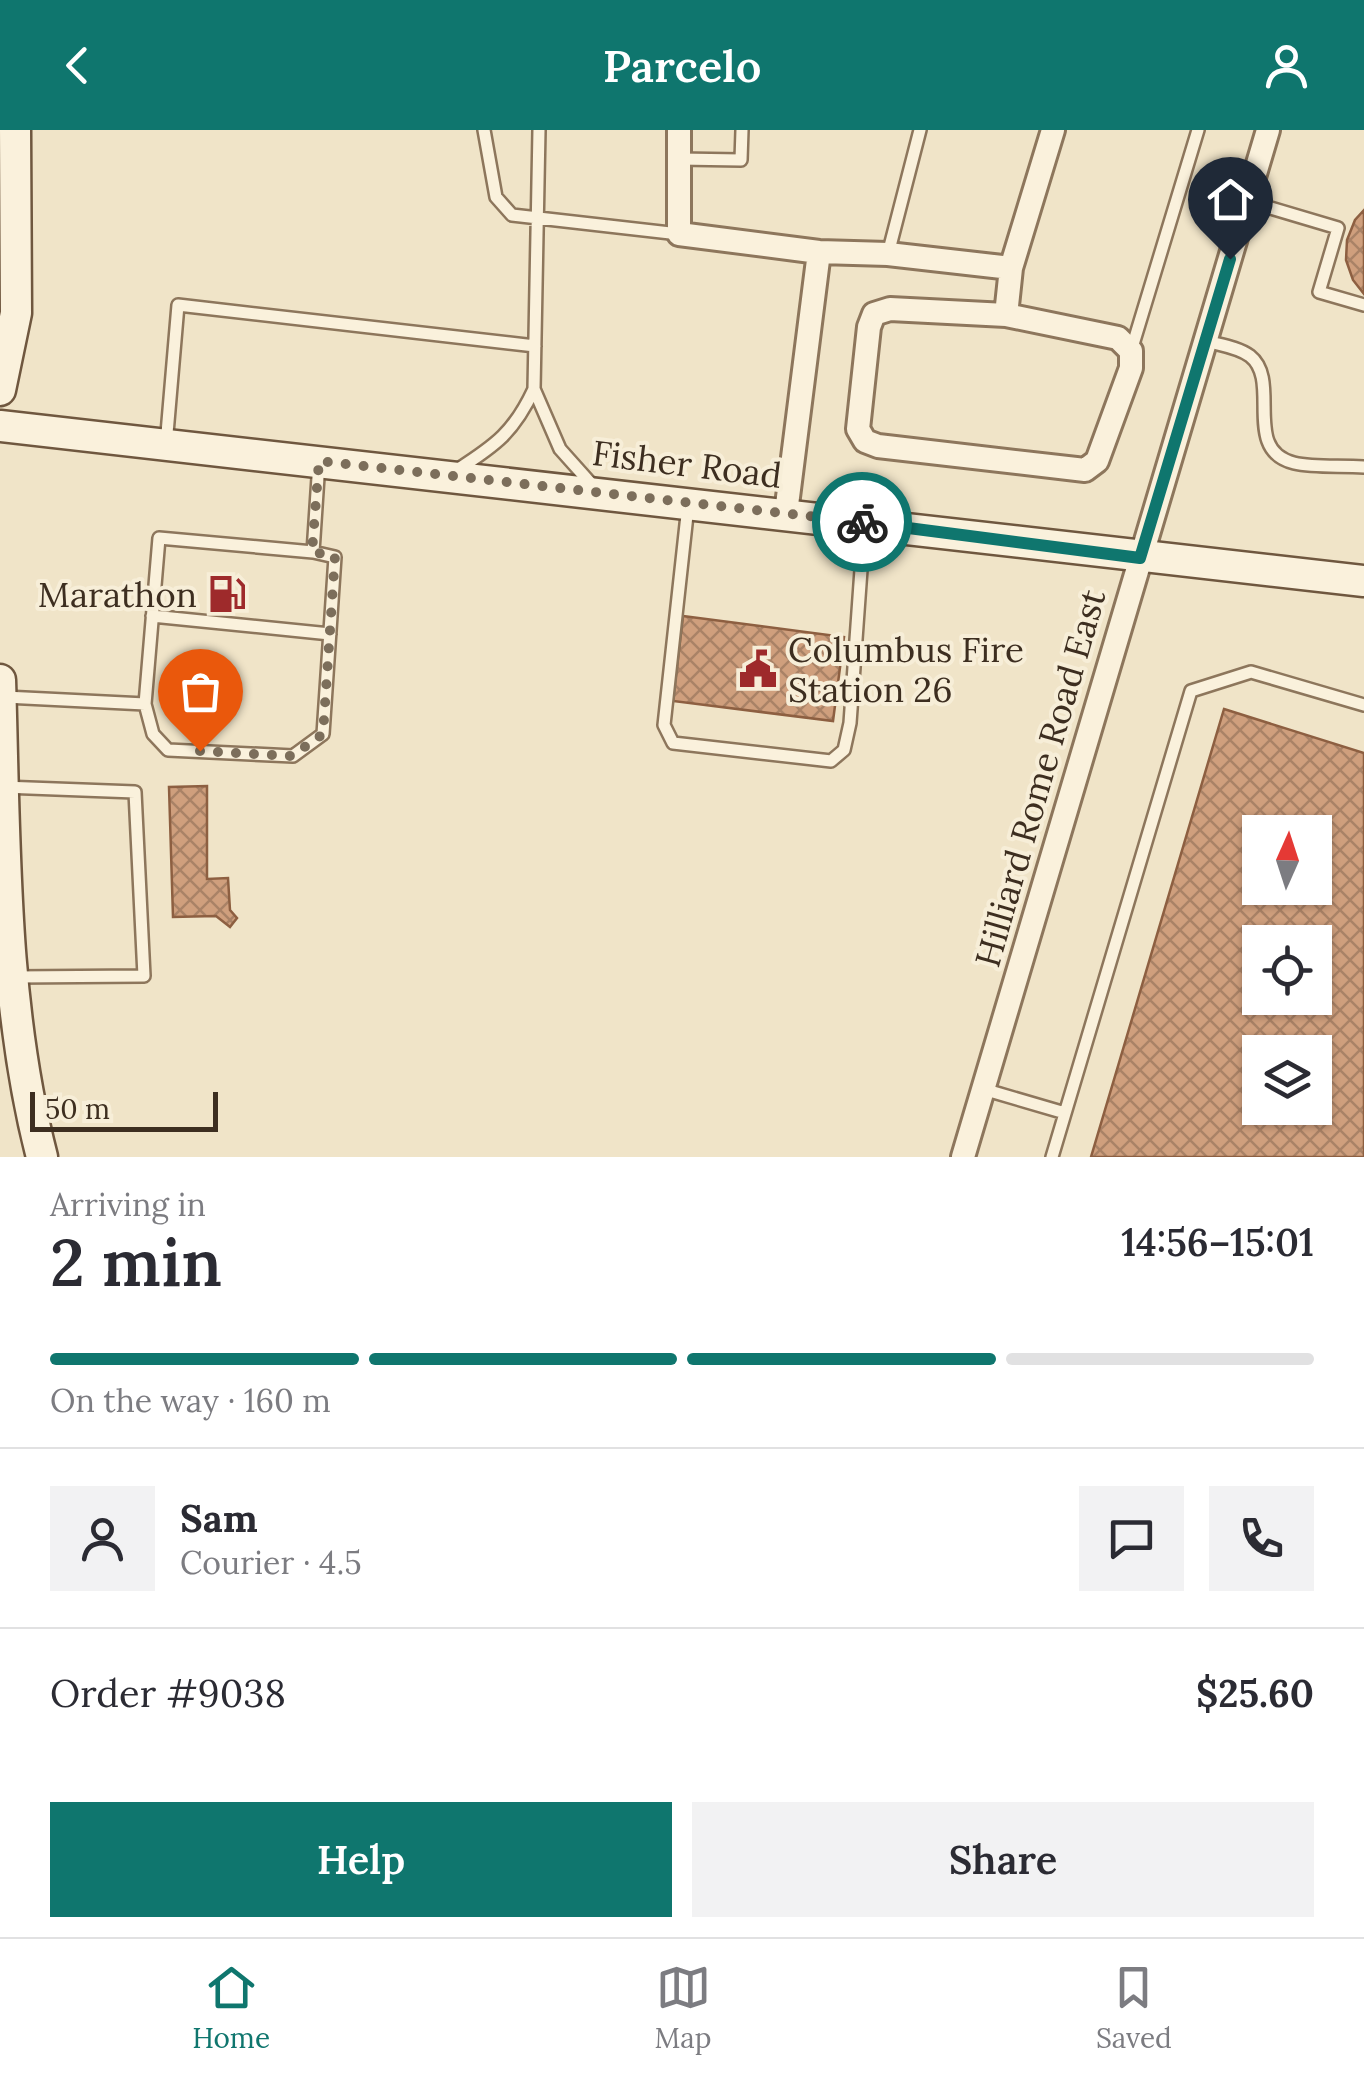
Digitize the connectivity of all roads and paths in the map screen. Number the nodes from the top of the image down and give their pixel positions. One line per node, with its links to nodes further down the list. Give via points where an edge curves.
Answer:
1 (15, 130): 23 (main road, via 16,312)
2 (484, 130): 12 (lane, via 496,197 512,215)
3 (539, 130): 12 (lane)
4 (678, 130): 10 (street)
5 (742, 130): 10 (lane, via 741,160)
6 (920, 130): 15 (lane)
7 (1053, 130): 16 (street)
8 (1198, 130): 21 (lane)
9 (1268, 130): 11 (street, Hilliard Rome Road East)
10 (679, 160): 13 (street)
11 (1247, 201): 17 (lane, via 1338,228 1320,292); 19 (street, Hilliard Rome Road East)
12 (537, 220): 13 (lane); 20 (lane)
13 (679, 234): 14 (street)
14 (819, 252): 15 (street); 31 (street)
15 (888, 254): 16 (street)
16 (1012, 268): 18 (street)
17 (1364, 305)
18 (1006, 315): 21 (street, via 1118,338); 21 (street, via 890,309 874,314 858,429 865,441 1085,470 1105,445)
19 (1206, 341): 27 (lane, via 1241,351 1262,372 1262,418 1275,452 1292,463); 34 (street, Hilliard Rome Road East)
20 (535, 346): 22 (lane); 25 (lane, via 178,305)
21 (1131, 351)
22 (534, 389): 28 (lane, via 513,429); 29 (lane, via 560,449)
23 (0, 390)
24 (0, 426): 25 (main road, Fisher Road)
25 (166, 444): 26 (main road, Fisher Road)
26 (319, 461): 28 (main road, Fisher Road); 33 (lane)
27 (1364, 466)
28 (450, 475): 29 (main road, Fisher Road)
29 (598, 492): 30 (main road, Fisher Road)
30 (688, 502): 31 (main road, Fisher Road); 32 (lane, via 664,725 672,743 726,751 831,761 844,750)
31 (786, 514): 32 (main road, Fisher Road)
32 (864, 522): 34 (main road, Fisher Road)
33 (312, 552): 36 (lane, via 159,538); 37 (lane, via 335,556)
34 (1140, 558): 35 (main road, Fisher Road); 44 (street, Hilliard Rome Road East)
35 (1364, 581)
36 (152, 616): 37 (lane); 40 (lane)
37 (330, 634): 40 (lane, via 323,734 292,756 168,750 153,734)
38 (0, 680): 39 (main road)
39 (0, 696): 40 (lane); 42 (main road)
40 (144, 704)
41 (1364, 706): 45 (lane, via 1252,672 1190,691)
42 (3, 787): 43 (main road); 43 (lane, via 134,792 144,976)
43 (14, 977): 46 (main road, via 22,1069)
44 (984, 1090): 45 (lane); 47 (street, Hilliard Rome Road East)
45 (1064, 1112): 48 (lane)
46 (42, 1157)
47 (962, 1157)
48 (1052, 1157)

